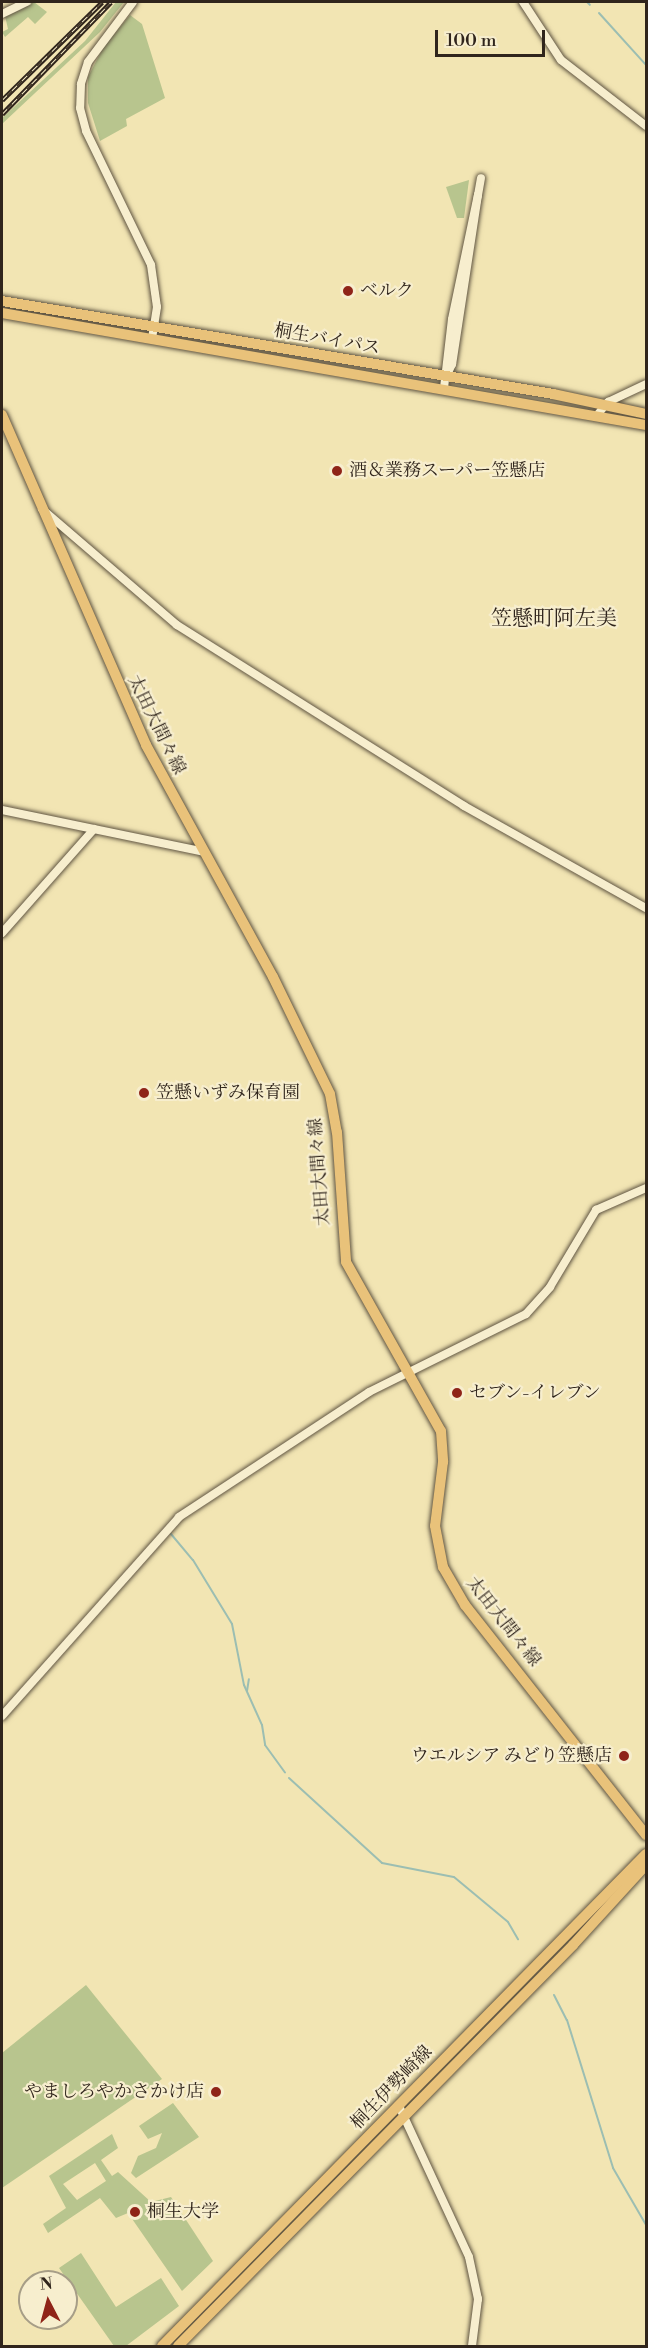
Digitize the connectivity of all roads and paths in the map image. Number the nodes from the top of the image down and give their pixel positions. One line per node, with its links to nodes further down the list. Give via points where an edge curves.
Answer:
1 (27, 2): 4 (street)
2 (133, 2): 9 (street, via 86,67 80,108 86,131 152,265 157,292)
3 (523, 2): 5 (street, via 561,60)
4 (2, 14)
5 (646, 126)
6 (481, 178): 11 (street, via 452,319)
7 (2, 302): 9 (main road, 桐生バイパス)
8 (2, 313): 10 (main road, 桐生バイパス)
9 (154, 328): 10 (street); 11 (main road, 桐生バイパス)
10 (152, 339): 11 (main road, 桐生バイパス)
11 (445, 382): 13 (main road, 桐生バイパス)
12 (646, 384): 13 (street)
13 (602, 409): 14 (main road, 桐生バイパス); 16 (main road, 桐生バイパス)
14 (646, 414)
15 (2, 415): 17 (main road, 太田大間々線)
16 (646, 425)
17 (42, 509): 20 (main road, 太田大間々線, via 134,722); 21 (street, via 177,625 464,806)
18 (2, 810): 19 (street)
19 (94, 830): 20 (street); 22 (street)
20 (204, 852): 24 (main road, 太田大間々線, via 326,1083 337,1131 346,1262)
21 (646, 908)
22 (2, 933)
23 (646, 1188): 24 (street, via 596,1210 550,1287 526,1314 493,1334)
24 (408, 1372): 25 (street, via 350,1404 179,1517); 26 (main road, 太田大間々線, via 438,1424 442,1439 436,1537 454,1588)
25 (2, 1716)
26 (646, 1835)
27 (646, 1854): 29 (main road, 桐生伊勢崎線)
28 (646, 1865): 30 (main road, 桐生伊勢崎線)
29 (399, 2106): 30 (street); 31 (main road, 桐生伊勢崎線)
30 (404, 2118): 32 (main road, 桐生伊勢崎線); 33 (street, via 475,2276 478,2300)
31 (162, 2346)
32 (178, 2346)
33 (472, 2346)

